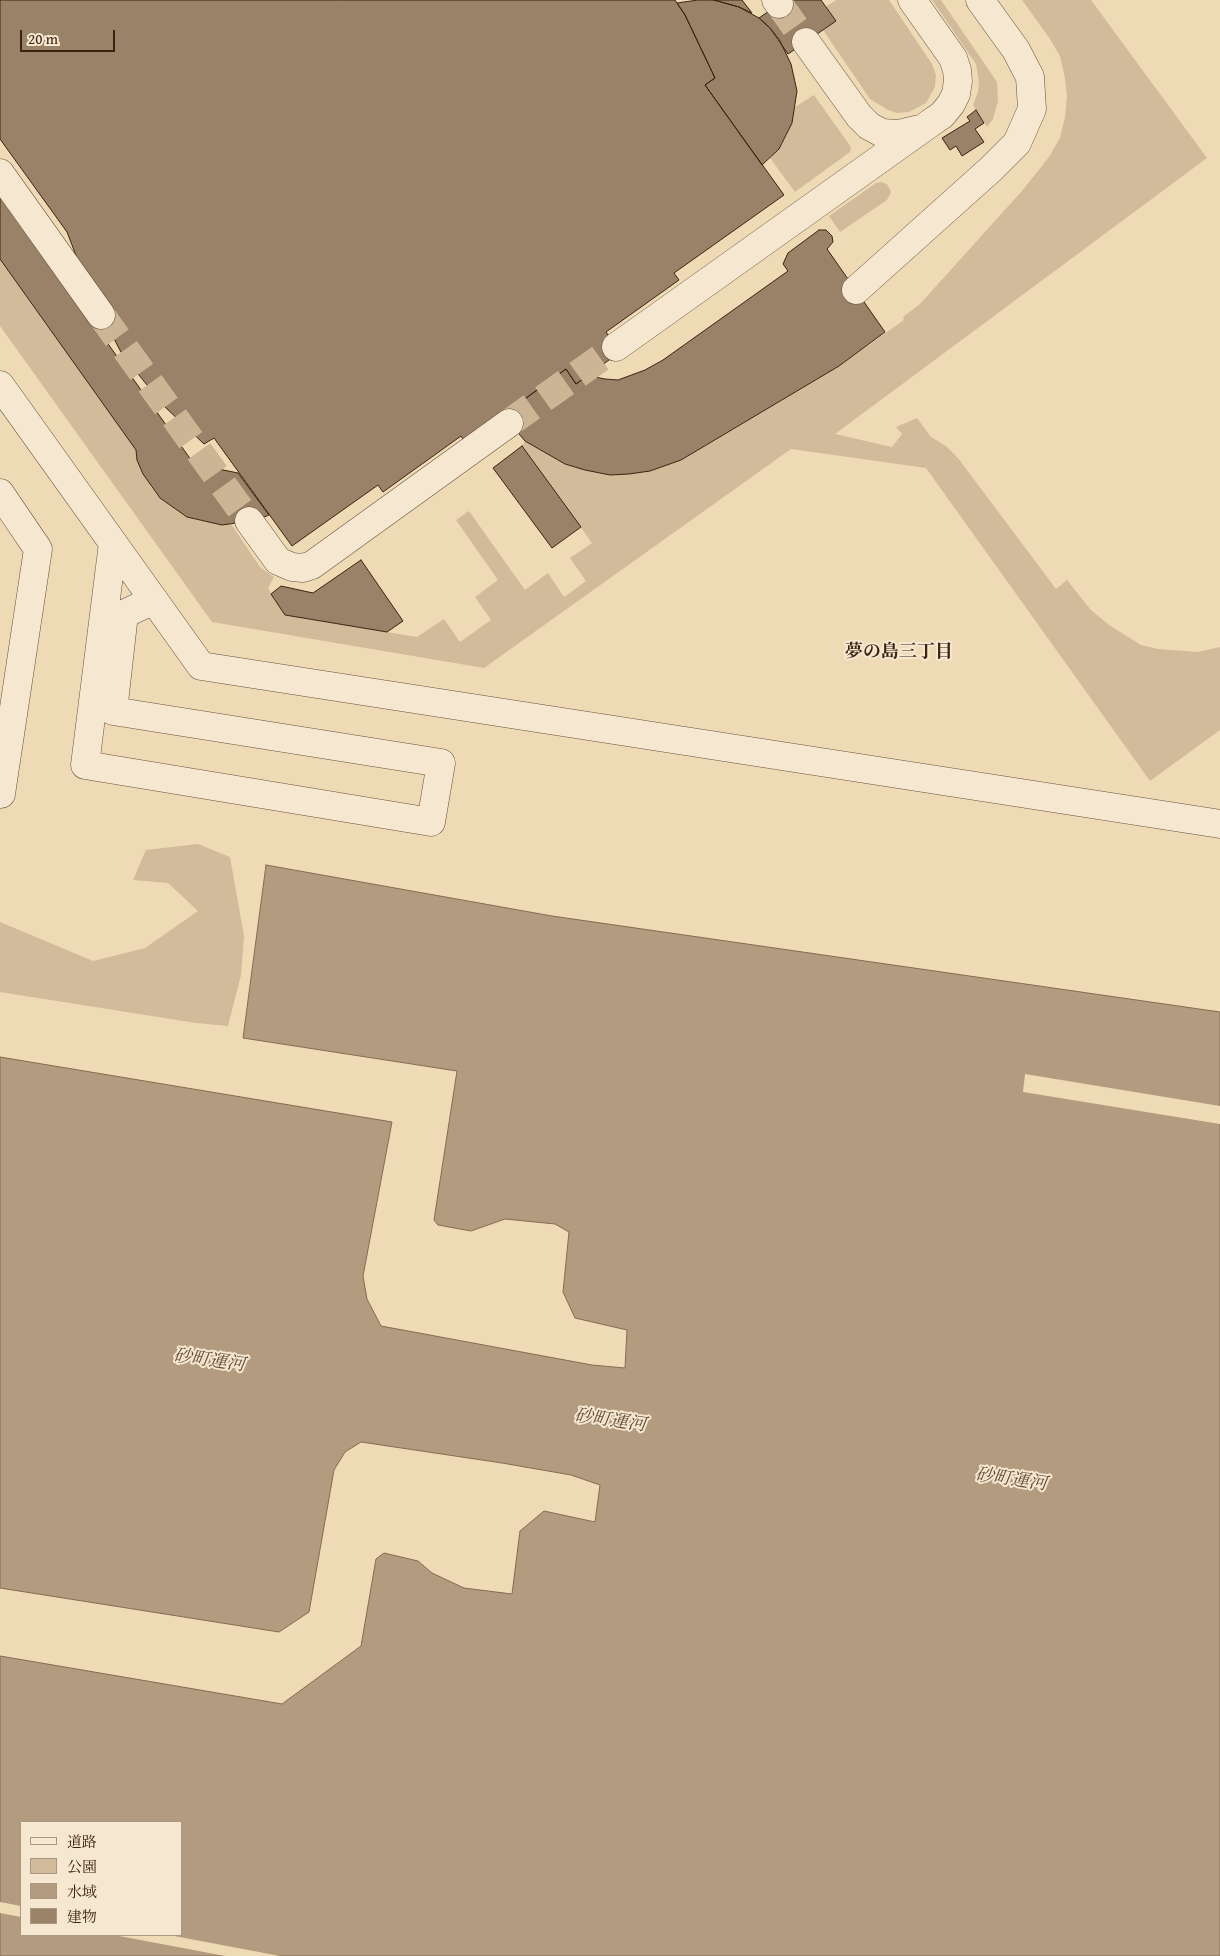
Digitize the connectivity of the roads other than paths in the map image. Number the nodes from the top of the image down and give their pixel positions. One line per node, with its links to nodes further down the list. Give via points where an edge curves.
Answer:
1 (912, 0): 4 (lane, via 953,58 957,70 956,94 951,104)
2 (980, 0): 6 (lane, via 1016,50 1030,77 1032,109 1018,143)
3 (806, 42): 4 (lane, via 869,126 882,133 898,134)
4 (929, 124): 8 (lane)
5 (0, 173): 7 (lane)
6 (856, 290)
7 (102, 315)
8 (616, 347)
9 (0, 385): 13 (lane)
10 (509, 424): 12 (lane, via 312,565 292,567 278,561)
11 (0, 493): 15 (lane, via 38,549)
12 (249, 521)
13 (113, 543): 14 (lane); 14 (lane, via 85,765 431,822 441,763 113,712 124,614)
14 (154, 600): 16 (lane, via 201,666)
15 (1, 794)
16 (1220, 824)

